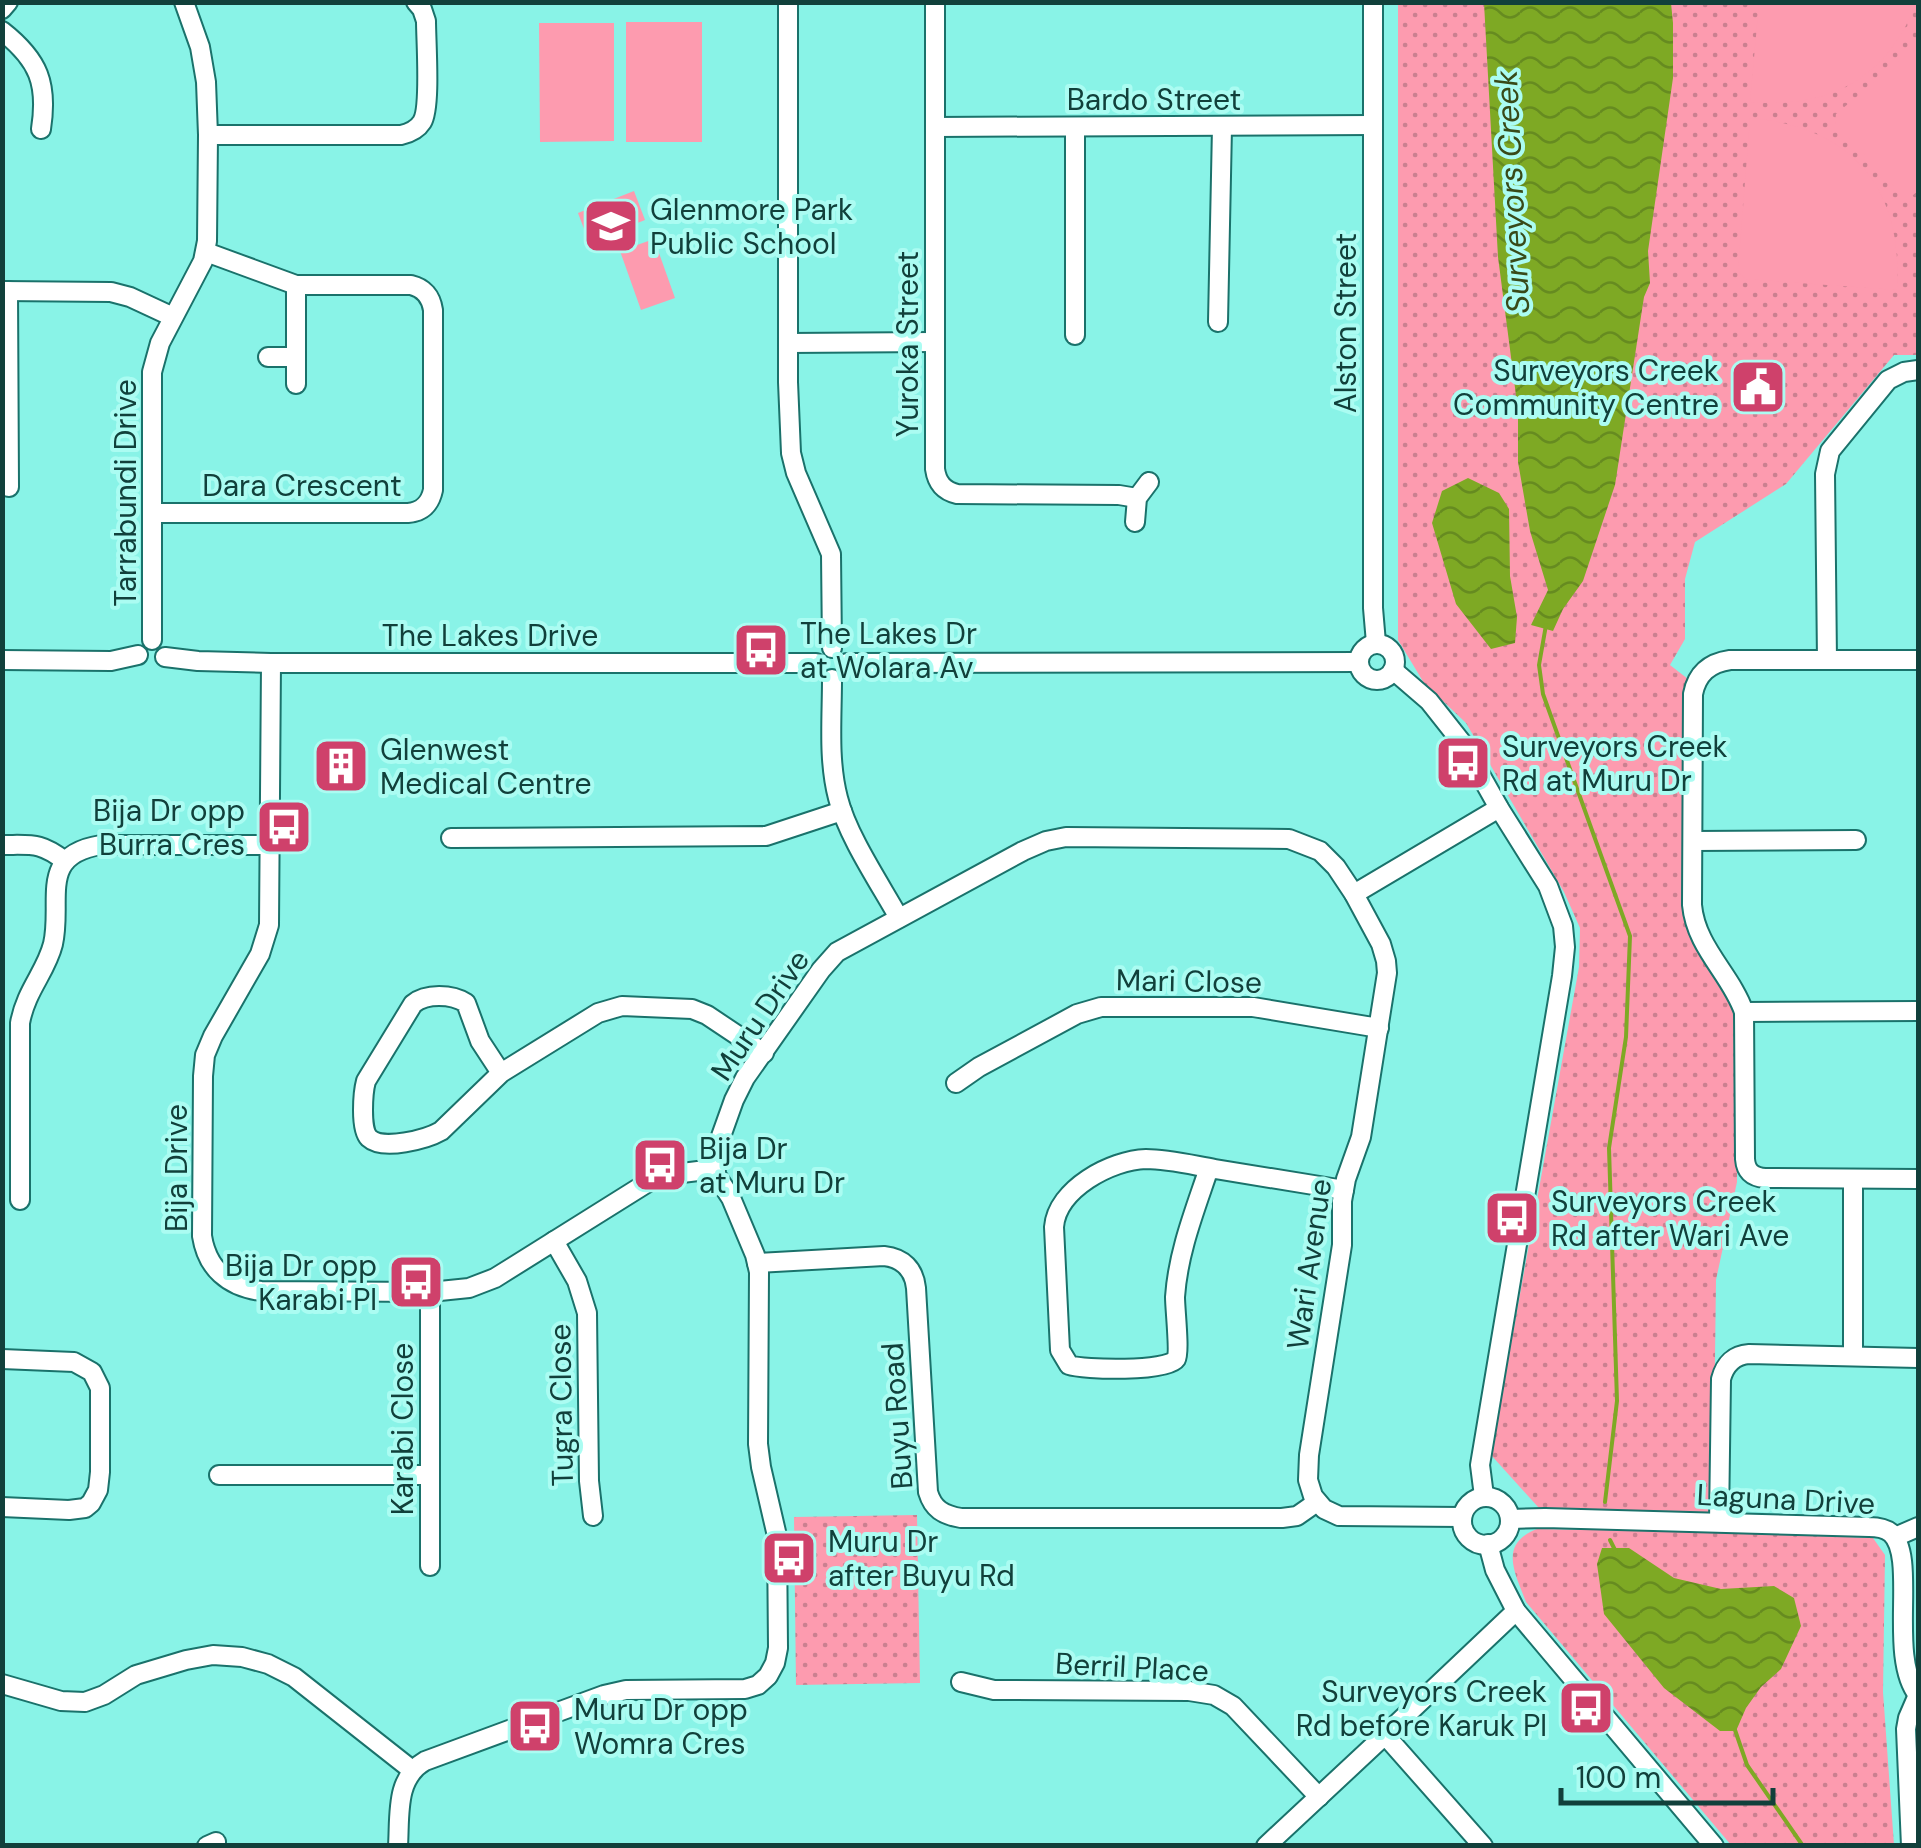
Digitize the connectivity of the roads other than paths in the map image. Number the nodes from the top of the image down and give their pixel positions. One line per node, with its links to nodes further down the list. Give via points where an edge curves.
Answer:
1 (8, 2): 7 (street)
2 (184, 2): 14 (street, Tarrabundi Drive, via 203,59)
3 (416, 2): 14 (street, via 426,21 426,106 423,121 410,132)
4 (788, 2): 22 (street)
5 (935, 2): 11 (street, Yuroka Street)
6 (1373, 2): 9 (street, Alston Street)
7 (2, 9)
8 (2, 32): 13 (street, via 42,82)
9 (1373, 125): 10 (street, Bardo Street); 33 (street, Alston Street)
10 (1222, 126): 12 (street, Bardo Street); 19 (street)
11 (935, 127): 12 (street, Bardo Street); 21 (street, Yuroka Street)
12 (1075, 127): 20 (street)
13 (42, 128)
14 (208, 136): 15 (street, Tarrabundi Drive)
15 (206, 252): 16 (street, Dara Crescent); 18 (street, Tarrabundi Drive)
16 (296, 284): 24 (street); 30 (street, Dara Crescent, via 411,285 430,300 429,502 408,513)
17 (5, 291): 18 (street, via 111,292); 28 (street)
18 (172, 317): 30 (street, Tarrabundi Drive, via 152,372)
19 (1218, 322)
20 (1075, 335)
21 (934, 342): 22 (street); 29 (street, Yuroka Street, via 935,469 944,488 957,494)
22 (788, 343): 34 (street, via 791,453 831,554)
23 (268, 357): 24 (street)
24 (296, 357): 26 (street)
25 (1918, 370): 38 (street, via 1888,380 1830,451)
26 (296, 384)
27 (1149, 482): 29 (street)
28 (9, 487)
29 (1137, 498): 31 (street)
30 (152, 513): 32 (street, Tarrabundi Drive)
31 (1135, 522)
32 (152, 640): 35 (street); 36 (street)
33 (1376, 643): 40 (street, via 1361,651); 44 (street, via 1391,650)
34 (832, 648): 42 (street); 43 (street)
35 (138, 656): 36 (street, via 153,668); 37 (street)
36 (165, 657): 41 (street, The Lakes Drive)
37 (2, 660)
38 (1827, 660): 39 (street); 49 (street, via 1730,660 1707,668 1696,682)
39 (1918, 660)
40 (1358, 662): 42 (street); 44 (street, via 1372,680)
41 (271, 663): 43 (street, The Lakes Drive); 51 (street, Bija Drive)
42 (847, 663): 45 (street)
43 (816, 664): 45 (street)
44 (1393, 670): 46 (street, via 1463,744)
45 (832, 680): 47 (street, via 832,765)
46 (1499, 808): 54 (street); 77 (street, via 1548,886 1565,947 1480,1465)
47 (842, 811): 48 (street, via 766,836); 55 (street)
48 (451, 838)
49 (1693, 840): 50 (street); 57 (street, via 1696,927)
50 (1856, 840)
51 (271, 844): 53 (street, via 100,845); 71 (street, Bija Drive, via 266,940 205,1055 204,1248 218,1272 251,1290)
52 (2, 845): 53 (street, via 39,846)
53 (65, 862): 58 (street, via 55,885 54,941)
54 (1354, 894): 55 (street, Muru Drive, via 1326,856 1288,838 1066,838 1023,851); 59 (street, Wari Avenue, via 1386,961)
55 (898, 918): 60 (street, Muru Drive, via 832,957)
56 (1918, 1011): 57 (street)
57 (1744, 1012): 65 (street, via 1748,1171 1764,1178)
58 (11, 1023): 68 (street)
59 (1380, 1028): 62 (street, Mari Close, via 1252,1007 1101,1007); 67 (street, Wari Avenue)
60 (764, 1053): 61 (street, via 692,1009 622,1006 598,1013); 64 (street, Muru Drive, via 734,1100)
61 (501, 1073): 61 (street, via 429,1138 383,1142 366,1134 366,1081 421,998 466,1003)
62 (956, 1082)
63 (1209, 1168): 63 (street, via 1130,1162 1065,1197 1054,1226 1060,1350 1069,1365 1157,1367 1177,1359 1178,1273); 67 (street)
64 (714, 1170): 69 (street, Bija Drive, via 658,1178); 70 (street)
65 (1852, 1179): 66 (street); 72 (street)
66 (1918, 1179)
67 (1344, 1190): 78 (street, Wari Avenue, via 1342,1244 1308,1455)
68 (20, 1200)
69 (554, 1241): 71 (street, Bija Drive, via 478,1286); 80 (street, Tugra Close, via 587,1312)
70 (757, 1264): 78 (street, Buyu Road, via 884,1256 909,1268 916,1288 928,1492 948,1516 1282,1518); 93 (street, via 759,1452 778,1549 778,1648 768,1676 738,1690 604,1695)
71 (430, 1292): 75 (street, Karabi Close)
72 (1853, 1356): 74 (street); 83 (street, via 1743,1354 1726,1365)
73 (2, 1358): 79 (street, via 74,1362 92,1372 100,1388 100,1482 90,1503 77,1510)
74 (1918, 1358)
75 (429, 1474): 76 (street); 87 (street, Karabi Close)
76 (219, 1475)
77 (1484, 1496): 81 (street, via 1469,1503); 82 (street, via 1504,1505)
78 (1317, 1502): 81 (street, via 1347,1518)
79 (2, 1507)
80 (593, 1516)
81 (1462, 1517): 86 (street, via 1468,1538)
82 (1510, 1519): 83 (street, Laguna Drive); 86 (street, via 1502,1539)
83 (1719, 1522): 85 (street, Laguna Drive, via 1869,1526)
84 (1918, 1528): 85 (street)
85 (1895, 1537): 91 (street, Laguna Drive, via 1904,1664)
86 (1488, 1544): 88 (street)
87 (430, 1566)
88 (1516, 1612): 92 (street); 98 (street)
89 (962, 1682): 94 (street, Berril Place, via 994,1690 1189,1691 1222,1698)
90 (2, 1684): 93 (street, via 77,1703 186,1660 242,1657 294,1677)
91 (1918, 1695): 99 (street, via 1906,1728)
92 (1386, 1734): 94 (street); 97 (street)
93 (412, 1770): 95 (street, via 403,1789)
94 (1319, 1797): 96 (street)
95 (398, 1846)
96 (1266, 1846)
97 (1483, 1846)
98 (1714, 1846)
99 (1911, 1846)

